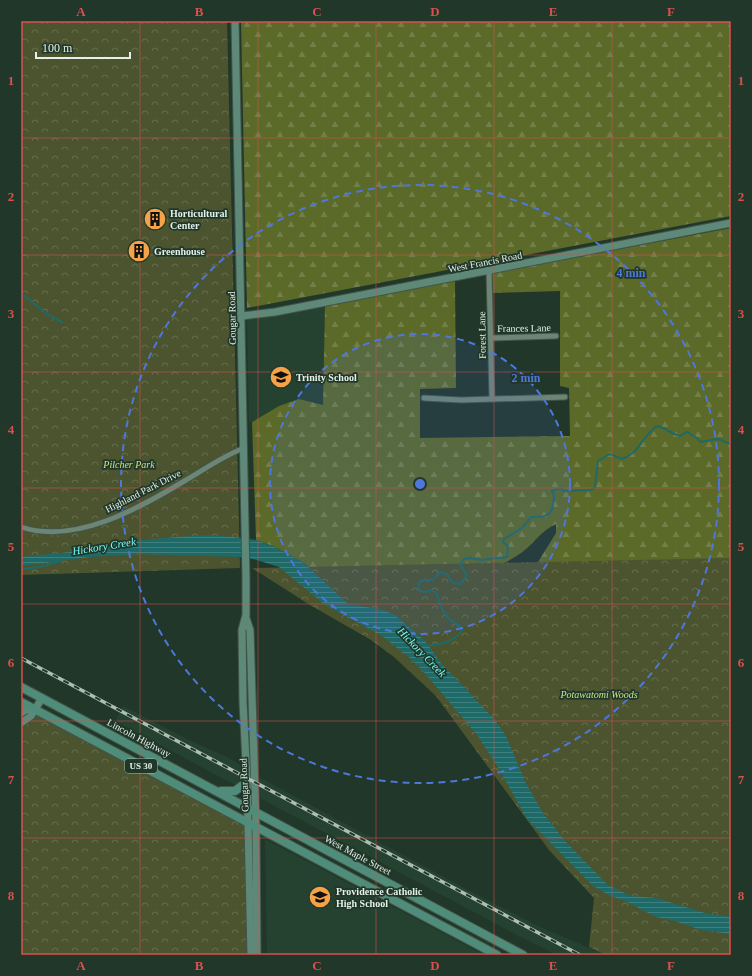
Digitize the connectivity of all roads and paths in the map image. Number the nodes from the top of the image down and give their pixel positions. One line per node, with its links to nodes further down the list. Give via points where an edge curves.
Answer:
1 (235, 21): 4 (street, Gougar Road)
2 (731, 223): 3 (street, West Francis Road)
3 (489, 271): 4 (street, West Francis Road); 6 (street, Forest Lane)
4 (242, 316): 10 (street, Gougar Road)
5 (556, 336): 6 (street, Frances Lane)
6 (491, 338): 9 (street, Forest Lane)
7 (565, 397): 9 (street)
8 (424, 398): 9 (street)
9 (492, 399)
10 (244, 448): 11 (street, Highland Park Drive, via 227,455 135,508 100,523 71,531 47,532); 12 (street, Gougar Road)
11 (21, 527)
12 (246, 616): 19 (street, Gougar Road, via 242,630); 22 (street, Gougar Road, via 250,630)
13 (21, 687): 14 (main road, Lincoln Highway / US 30)
14 (42, 698): 16 (street); 20 (main road, Lincoln Highway / US 30)
15 (21, 702): 16 (main road, US 30)
16 (35, 709): 17 (street); 18 (street, via 31,716); 23 (main road, US 30)
17 (21, 713)
18 (21, 723)
19 (247, 782): 20 (main road, via 236,791); 21 (street, Gougar Road)
20 (214, 790): 21 (main road, Lincoln Highway / US 30)
21 (247, 807): 22 (main road, West Maple Street / US 30); 23 (street, Gougar Road)
22 (255, 811): 24 (street, Gougar Road); 28 (main road, West Maple Street / US 30)
23 (247, 822): 24 (main road, US 30); 25 (street, Gougar Road)
24 (256, 826): 26 (street, Gougar Road); 27 (main road, US 30)
25 (251, 955)
26 (257, 955)
27 (497, 955)
28 (523, 955)

